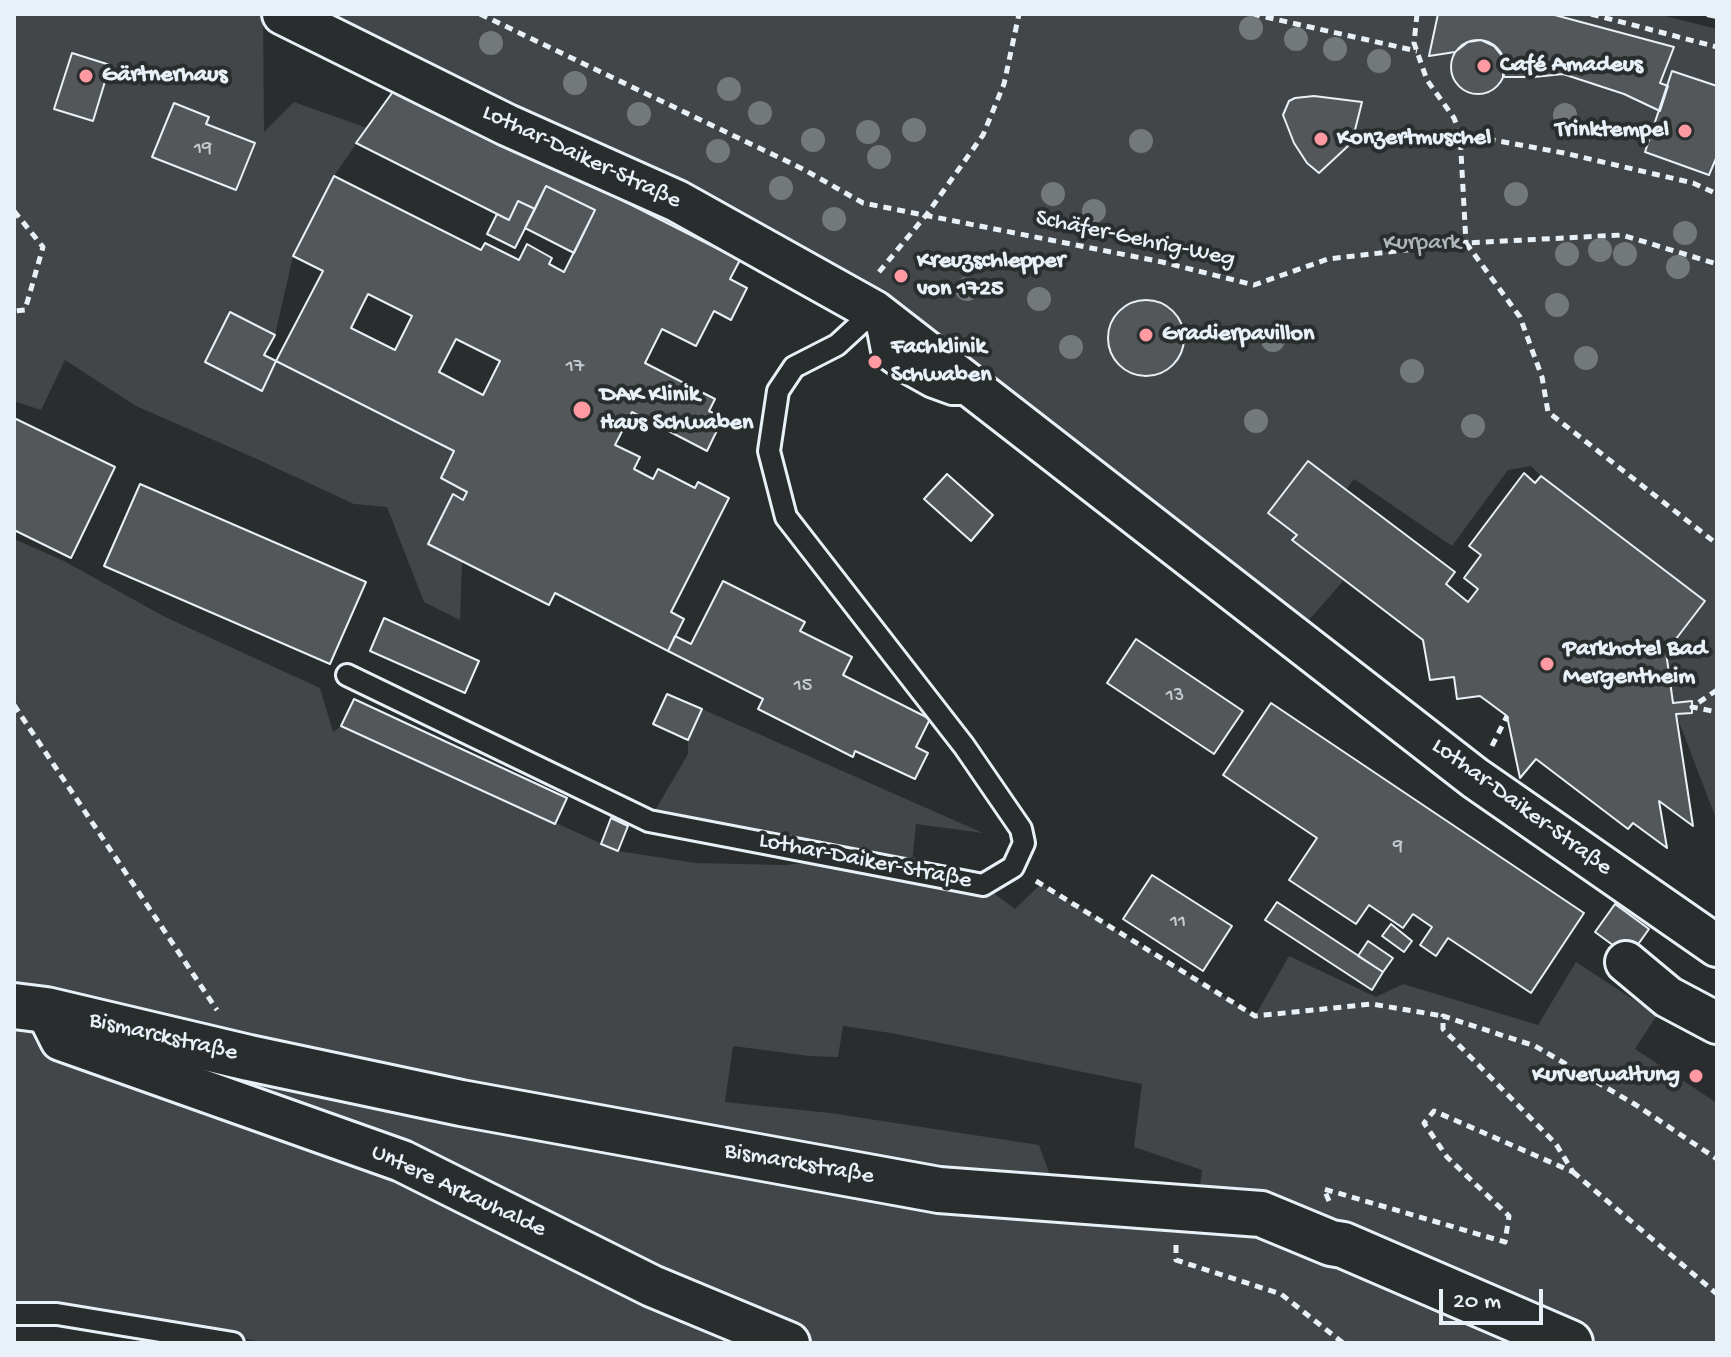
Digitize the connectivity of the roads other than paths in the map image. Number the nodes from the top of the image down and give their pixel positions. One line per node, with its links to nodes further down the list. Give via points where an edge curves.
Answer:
1 (283, 14): 2 (street, Lothar-Daiker-Straße, via 507,125 677,201)
2 (874, 311): 3 (lane, Lothar-Daiker-Straße, via 837,345 794,367 778,391 769,451 786,517 964,746 1021,829 1024,843 1013,867 983,885 649,821); 4 (street, Lothar-Daiker-Straße, via 1475,778)
3 (347, 675)
4 (1717, 946)
5 (1626, 962): 7 (street, via 1668,997)
6 (30, 1008): 10 (street, Untere Arkauhalde, via 61,1040 402,1161 652,1286); 11 (street, Bismarckstraße, via 461,1103 939,1190 1261,1214)
7 (1717, 1023)
8 (14, 1314): 9 (lane, via 57,1314)
9 (233, 1343)
10 (789, 1343)
11 (1570, 1343)

